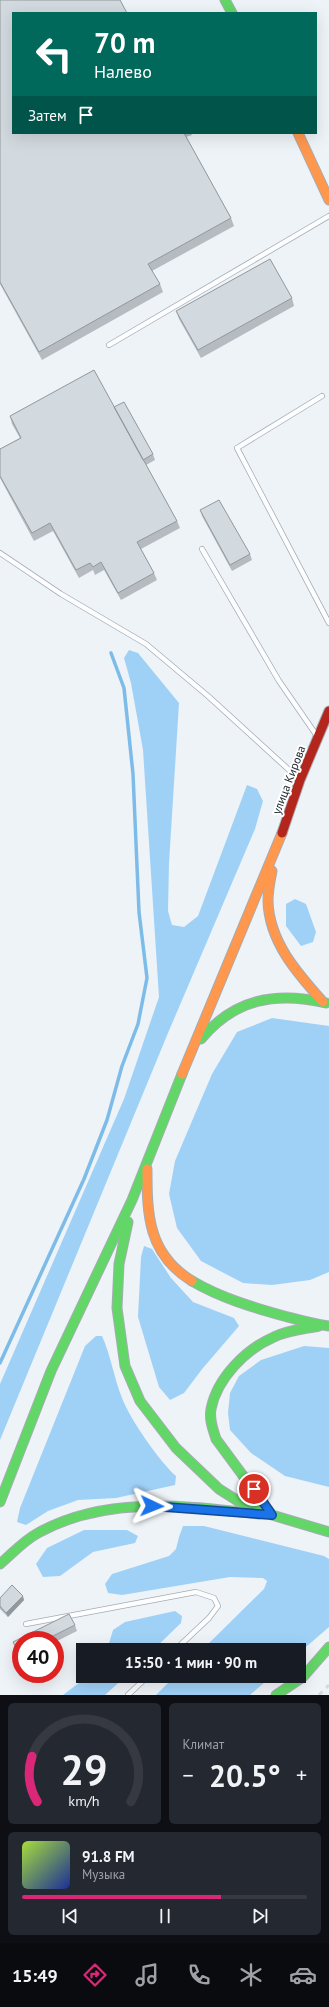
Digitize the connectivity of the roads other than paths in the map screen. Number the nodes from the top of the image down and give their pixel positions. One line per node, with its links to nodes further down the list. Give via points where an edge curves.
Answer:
1 (225, 0): 2 (street)
2 (231, 12)
3 (298, 134): 4 (street)
4 (329, 200)
5 (329, 216): 6 (lane)
6 (108, 345)
7 (322, 396): 10 (lane, via 237,448)
8 (202, 549): 12 (lane, via 279,680)
9 (0, 553): 13 (lane, via 61,594 146,644 208,696)
10 (329, 623)
11 (329, 711): 12 (street, улица Кирова)
12 (318, 738): 13 (street, улица Кирова)
13 (300, 780): 14 (street, улица Кирова)
14 (273, 858): 15 (street, via 268,904 279,947 299,976); 16 (street)
15 (326, 1003): 16 (street, via 275,998 233,1011 211,1026)
16 (192, 1050): 17 (street)
17 (147, 1164): 18 (street); 19 (street, via 147,1211 153,1236 166,1258 186,1278 211,1293 247,1306)
18 (132, 1200): 20 (street, via 51,1371); 21 (street, via 119,1264 117,1308 125,1366 140,1401 176,1448 219,1489 238,1501)
19 (325, 1326): 21 (street, via 289,1332 264,1343 234,1368 220,1385 212,1404 210,1419 216,1439)
20 (0, 1502)
21 (272, 1515): 22 (street); 23 (street, via 160,1506 101,1510 80,1514 36,1533)
22 (329, 1532)
23 (0, 1564)
24 (26, 1624): 25 (lane, via 196,1592 214,1598 218,1606)
25 (182, 1643)
26 (329, 1648): 29 (street, via 303,1677)
27 (141, 1683): 28 (lane)
28 (128, 1695)
29 (276, 1695)

